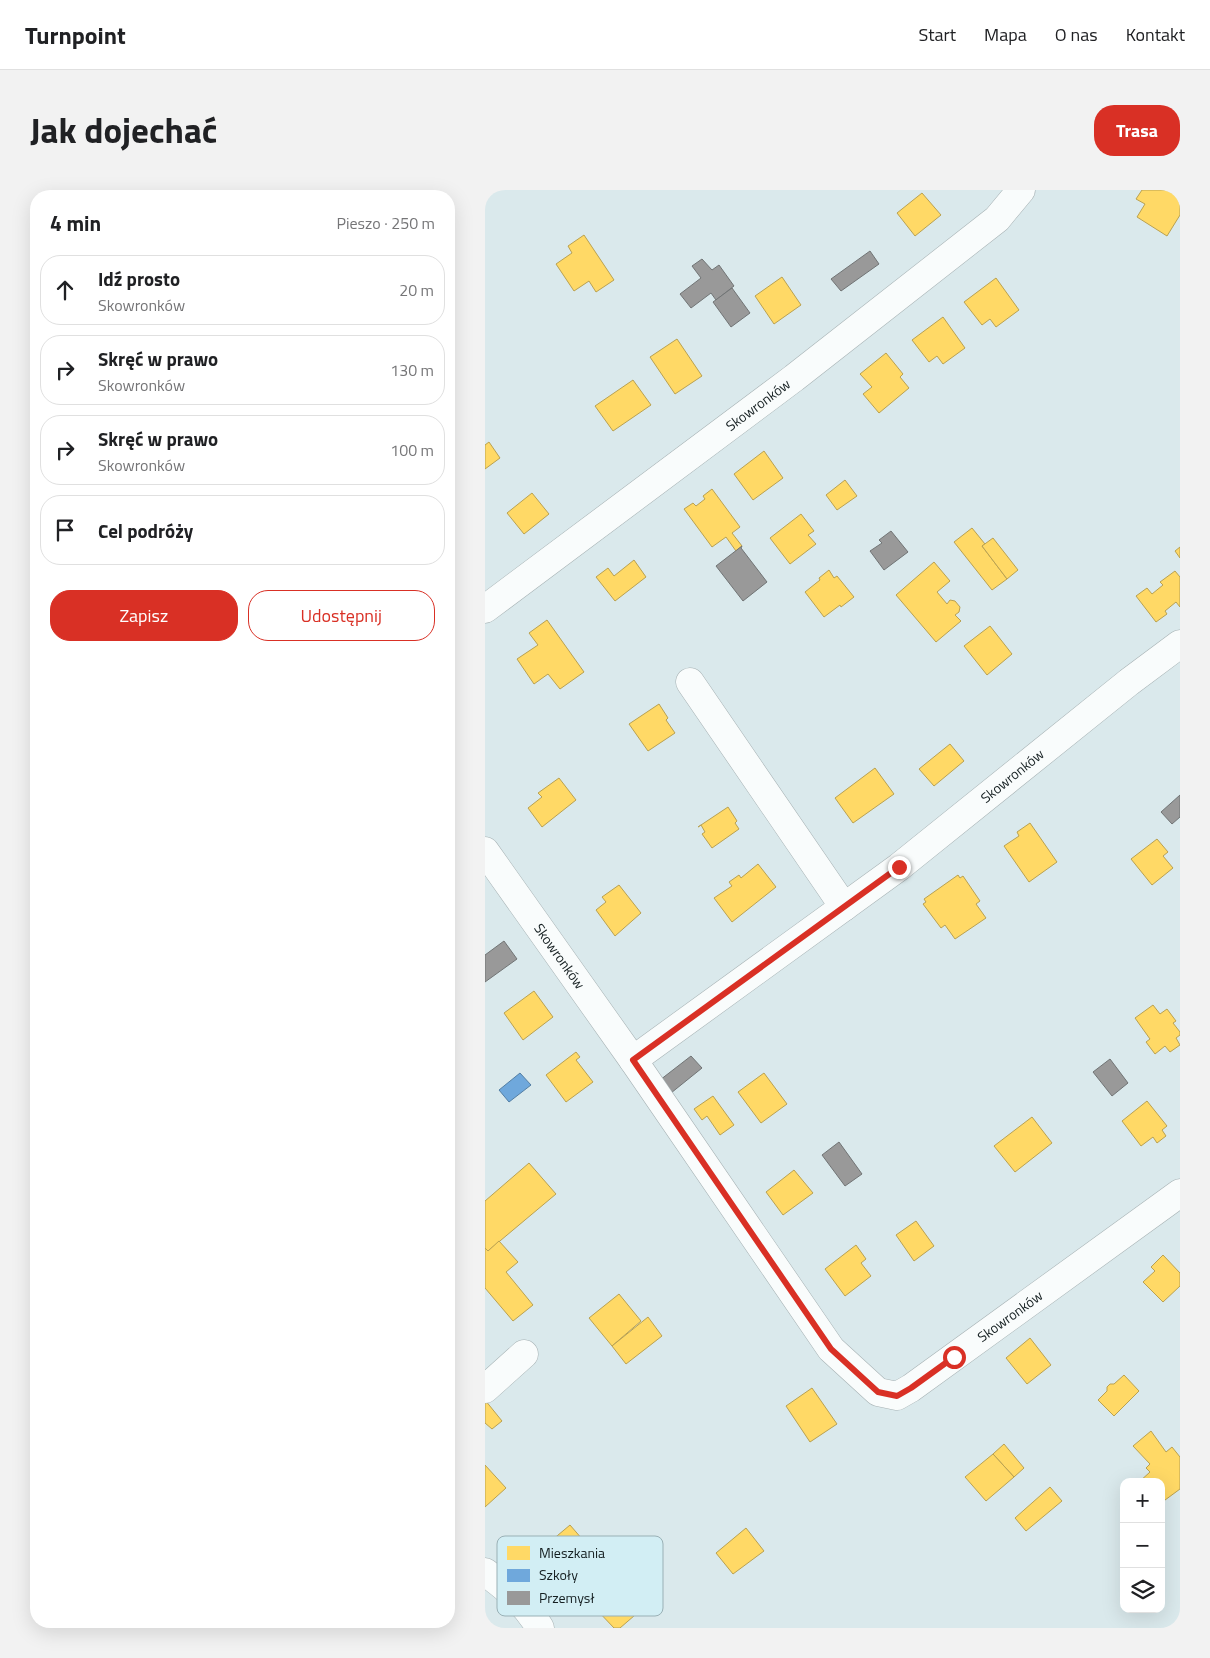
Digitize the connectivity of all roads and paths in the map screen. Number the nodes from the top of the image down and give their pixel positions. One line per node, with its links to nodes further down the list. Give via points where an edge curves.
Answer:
1 (1021, 190): 2 (street, Skowronków, via 997,219 795,378)
2 (485, 609)
3 (1180, 644): 6 (street, Skowronków)
4 (690, 682): 6 (street)
5 (485, 851): 7 (street, Skowronków)
6 (845, 907): 7 (street, Skowronków)
7 (633, 1060): 8 (street, Skowronków, via 831,1349 878,1392 897,1396 911,1388)
8 (1180, 1193)
9 (524, 1354): 10 (street)
10 (485, 1389)
11 (485, 1572): 12 (street)
12 (497, 1580)
13 (532, 1616): 14 (street)
14 (540, 1628)

